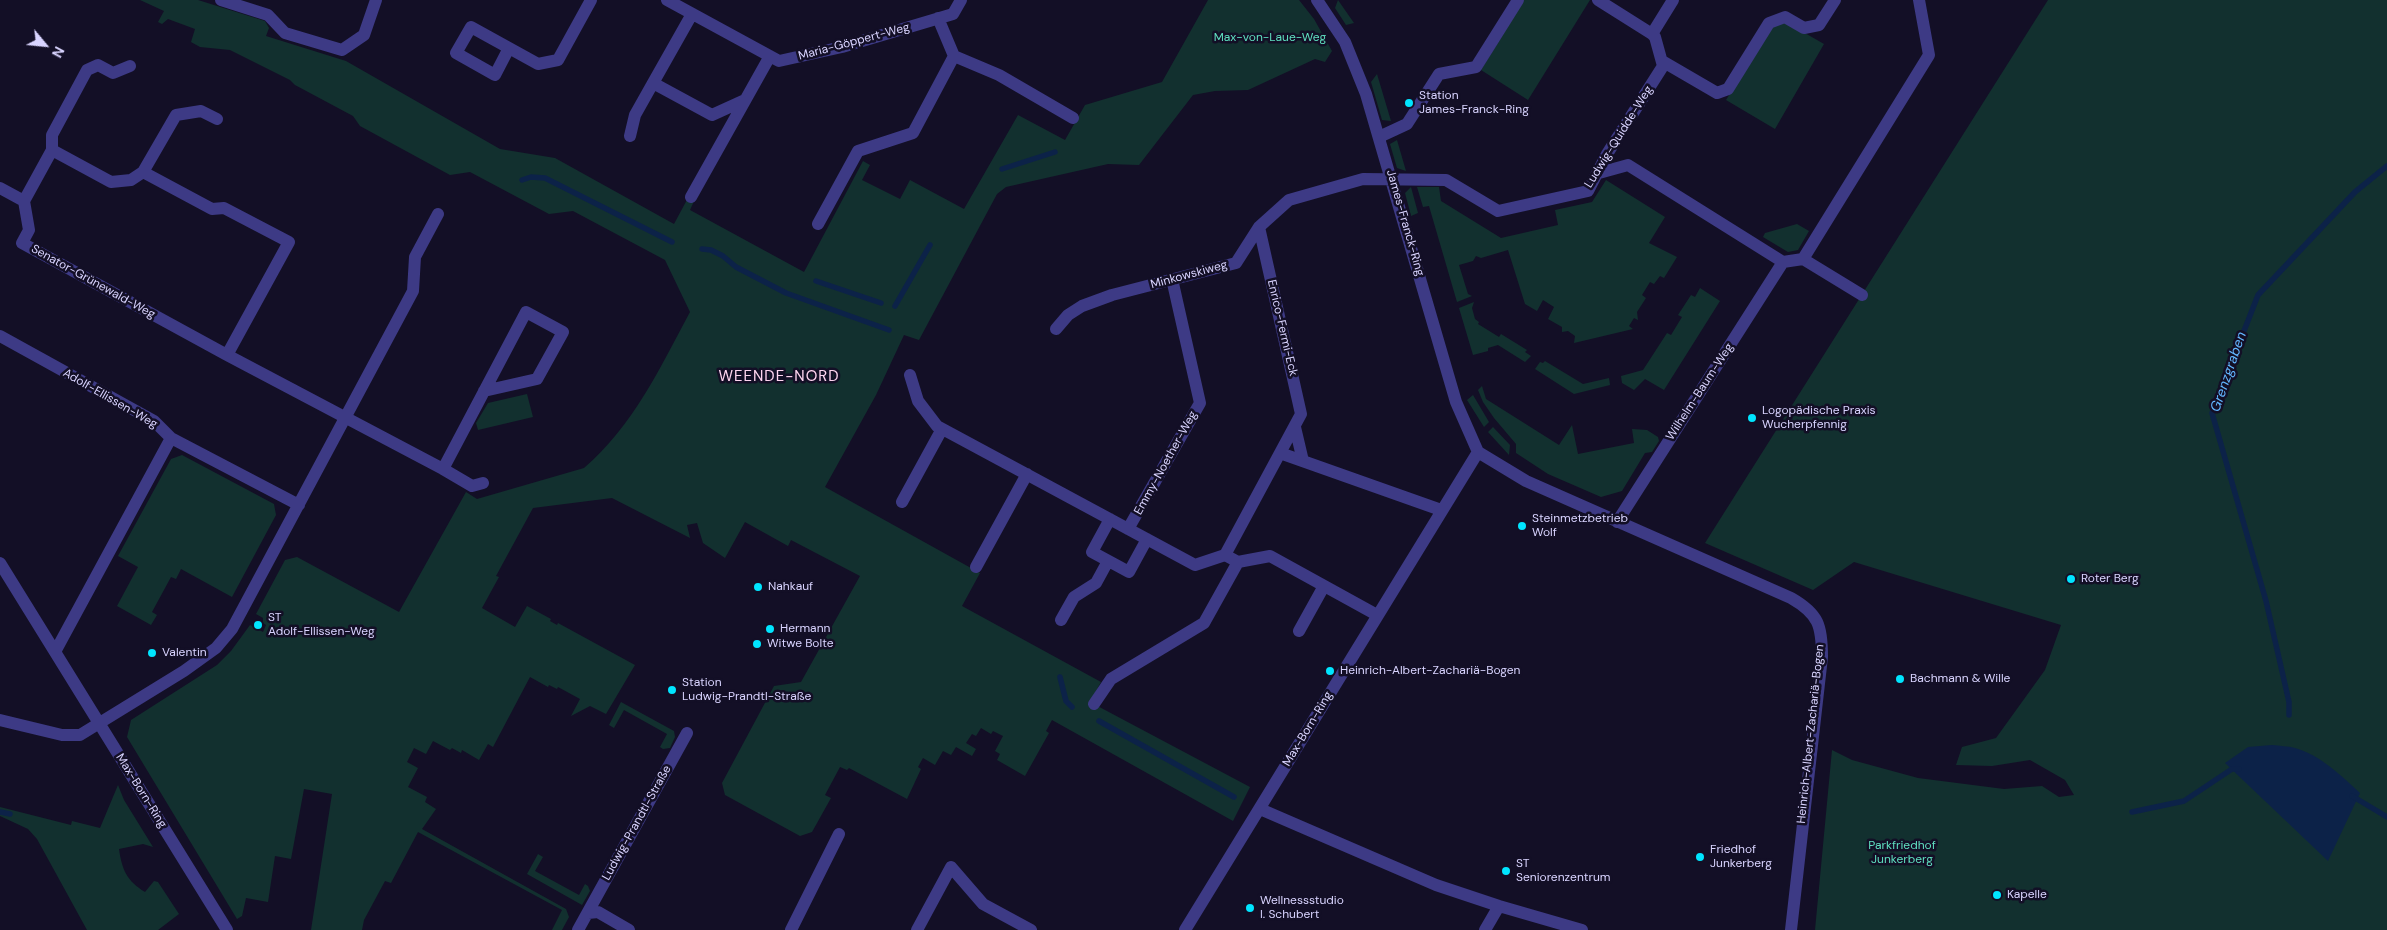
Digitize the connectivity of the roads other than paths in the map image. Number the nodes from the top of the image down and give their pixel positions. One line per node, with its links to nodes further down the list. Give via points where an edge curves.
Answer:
1 (221, 0): 2 (street, via 268,15 285,33 342,50 364,35)
2 (376, 0)
3 (591, 0): 15 (street, via 558,60 538,64)
4 (667, 0): 12 (street, Maria-Göppert-Weg)
5 (961, 0): 13 (street, Maria-Göppert-Weg, via 953,14)
6 (1317, 0): 25 (street, James-Franck-Ring, via 1345,42)
7 (1518, 0): 25 (street, via 1476,67 1439,74 1407,124)
8 (1598, 0): 14 (street)
9 (1673, 0): 14 (street)
10 (1835, 0): 18 (street, via 1819,25 1804,28 1785,17 1769,23 1728,89 1717,92)
11 (1919, 0): 36 (street, via 1929,55)
12 (692, 14): 16 (street, Maria-Göppert-Weg); 20 (street)
13 (938, 18): 16 (street, Maria-Göppert-Weg, via 842,47 779,61); 17 (street)
14 (1652, 34): 18 (street)
15 (509, 48)
16 (770, 56): 21 (street)
17 (954, 56): 22 (street, via 999,76); 34 (street, via 913,133 858,152)
18 (1662, 61): 28 (street, Ludwig-Quidde-Weg, via 1663,66 1607,154)
19 (130, 66): 26 (street, via 113,73 98,65 87,70 52,135)
20 (653, 83): 21 (street, via 712,115); 24 (street, via 635,114)
21 (745, 100): 31 (street)
22 (1073, 118)
23 (217, 119): 27 (street, via 201,111 176,115)
24 (630, 136)
25 (1379, 137): 29 (street, James-Franck-Ring)
26 (52, 150): 27 (street, via 111,182 131,180); 32 (street)
27 (143, 172): 42 (street, via 212,209 224,208 288,242)
28 (1599, 173): 29 (street, Ludwig-Quidde-Weg, via 1588,191 1498,211 1446,180); 37 (street, via 1628,165)
29 (1392, 178): 35 (street, Minkowskiweg, via 1363,179 1290,200); 49 (street, James-Franck-Ring, via 1456,402)
30 (0, 188): 32 (street)
31 (691, 197)
32 (24, 201): 42 (street, Senator-Grünewald-Weg, via 29,230 22,243)
33 (438, 214): 45 (street, via 415,257 413,291)
34 (818, 224)
35 (1259, 227): 38 (street, Minkowskiweg, via 1236,263); 46 (street, Enrico-Fermi-Eck, via 1301,414)
36 (1803, 259): 37 (street); 39 (street)
37 (1783, 262): 59 (street, Wilhelm-Baum-Weg)
38 (1172, 279): 40 (street, Minkowskiweg, via 1082,306 1068,315); 60 (street, Emmy-Noether-Weg, via 1200,403)
39 (1862, 295)
40 (1056, 329)
41 (0, 336): 48 (street, Adolf-Ellissen-Weg, via 154,421)
42 (227, 355): 45 (street, Senator-Grünewald-Weg)
43 (910, 375): 47 (street, via 918,402)
44 (484, 391): 44 (street, via 526,312 563,332 537,379); 52 (street)
45 (345, 418): 52 (street); 56 (street)
46 (1294, 427): 50 (street, Enrico-Fermi-Eck); 51 (street, Enrico-Fermi-Eck)
47 (942, 429): 53 (street); 55 (street)
48 (171, 438): 56 (street, Adolf-Ellissen-Weg); 71 (street)
49 (1478, 452): 57 (street, Max-Born-Ring); 59 (street, Heinrich-Albert-Zachariä-Bogen, via 1526,481)
50 (1280, 453): 51 (street); 62 (street, Enrico-Fermi-Eck)
51 (1303, 461): 57 (street)
52 (443, 469): 54 (street, via 472,486)
53 (1027, 474): 58 (street); 66 (street)
54 (484, 483)
55 (902, 502)
56 (299, 505): 74 (street, via 232,629 216,648)
57 (1441, 510): 68 (street, Max-Born-Ring)
58 (1110, 519): 60 (street); 63 (street, via 1092,552)
59 (1617, 522): 89 (street, Heinrich-Albert-Zachariä-Bogen, via 1791,598 1810,611 1822,631 1822,657)
60 (1128, 529): 61 (street)
61 (1147, 539): 62 (street, via 1195,565); 63 (street, via 1129,572)
62 (1225, 555): 64 (street)
63 (1108, 561): 69 (street, via 1096,583 1074,597)
64 (1238, 562): 67 (street, via 1270,556); 72 (street, via 1204,623 1112,679)
65 (0, 563): 71 (street, Max-Born-Ring)
66 (976, 567)
67 (1324, 586): 68 (street); 70 (street)
68 (1377, 615): 76 (street, Max-Born-Ring)
69 (1061, 620)
70 (1299, 631)
71 (55, 652): 74 (street, Max-Born-Ring)
72 (1094, 704)
73 (0, 720): 74 (street, via 62,735 80,735)
74 (100, 725): 80 (street, Max-Born-Ring)
75 (687, 733): 79 (street, Ludwig-Prandtl-Straße)
76 (1260, 809): 78 (street, via 1407,873); 86 (street, Max-Born-Ring)
77 (840, 834): 83 (street)
78 (1500, 906): 87 (street); 88 (street)
79 (588, 913): 81 (street, Ludwig-Prandtl-Straße); 82 (street, via 598,912)
80 (227, 930)
81 (578, 930)
82 (630, 930)
83 (791, 930)
84 (917, 930): 85 (street, via 951,867 983,904)
85 (1031, 930)
86 (1185, 930)
87 (1484, 930)
88 (1582, 930)
89 (1791, 930)

